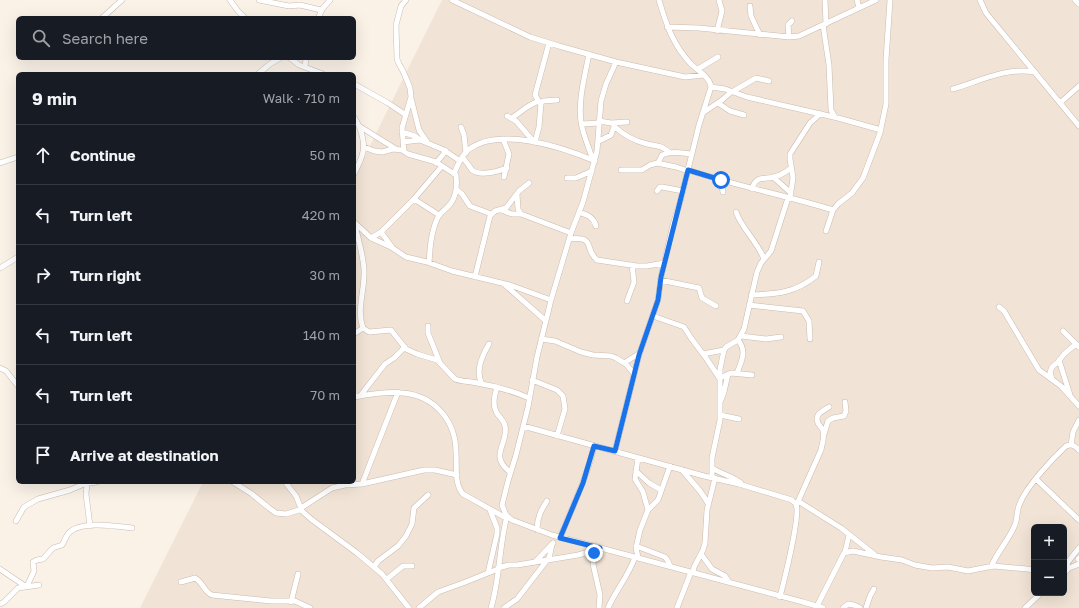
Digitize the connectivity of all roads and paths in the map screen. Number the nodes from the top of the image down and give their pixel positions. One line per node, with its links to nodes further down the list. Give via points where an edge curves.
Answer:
1 (122, 0): 19 (street)
2 (230, 0): 22 (street)
3 (259, 0): 18 (street)
4 (330, 0): 18 (street)
5 (406, 0): 50 (street, via 401,6 396,25 397,59 404,71)
6 (452, 0): 30 (street, via 530,37)
7 (659, 0): 26 (street)
8 (719, 0): 27 (street, via 722,11)
9 (825, 0): 25 (street)
10 (858, 0): 17 (street)
11 (876, 0): 17 (street)
12 (890, 0): 68 (street, via 886,104)
13 (980, 0): 42 (street, via 986,13)
14 (1075, 0): 15 (street)
15 (1079, 4)
16 (750, 6): 28 (street, via 751,16)
17 (859, 8): 25 (street)
18 (321, 10): 23 (street)
19 (107, 14): 20 (street); 21 (street)
20 (104, 16)
21 (110, 16)
22 (243, 16)
23 (319, 16)
24 (792, 21): 29 (street, via 788,25)
25 (825, 25): 29 (street, via 799,36); 59 (street, via 831,110)
26 (667, 28): 27 (street); 38 (street, via 678,48)
27 (717, 31): 28 (street)
28 (760, 35): 29 (street)
29 (789, 37)
30 (549, 43): 31 (street); 52 (street, via 535,95)
31 (589, 54): 36 (street); 63 (street, via 582,94)
32 (718, 57): 38 (street)
33 (277, 60): 39 (street)
34 (293, 60): 37 (street)
35 (306, 60): 37 (street)
36 (616, 62): 43 (street, via 685,77); 61 (street, via 601,101)
37 (304, 67): 40 (street); 41 (street)
38 (698, 69): 43 (street)
39 (260, 72)
40 (304, 72)
41 (318, 72)
42 (1035, 72): 48 (street, via 1005,72); 54 (street)
43 (704, 75): 47 (street)
44 (769, 81): 49 (street, via 756,78)
45 (356, 85): 57 (street)
46 (1079, 86): 54 (street)
47 (711, 88): 49 (street); 55 (street)
48 (953, 89)
49 (731, 92): 53 (street); 56 (street)
50 (411, 97): 57 (street); 74 (street, via 419,130)
51 (557, 100): 52 (street)
52 (539, 103): 75 (street, via 538,134); 75 (street, via 509,117)
53 (718, 103): 55 (street); 58 (street)
54 (1060, 103): 66 (street)
55 (704, 112): 81 (street)
56 (820, 114): 59 (street); 90 (street, via 810,123 792,149)
57 (406, 115): 69 (street)
58 (744, 116)
59 (835, 117): 68 (street)
60 (356, 121): 65 (street)
61 (599, 122): 63 (street); 64 (street); 72 (street)
62 (627, 122): 64 (street)
63 (582, 124): 84 (street)
64 (615, 124): 72 (street, via 611,135); 80 (street, via 619,131 630,137 659,145)
65 (359, 126): 76 (street); 77 (street)
66 (1079, 126)
67 (462, 127): 82 (street)
68 (881, 130): 110 (street, via 863,178)
69 (402, 132): 70 (street); 73 (street)
70 (420, 140): 73 (street); 74 (street)
71 (503, 140): 75 (street); 82 (street, via 478,144); 89 (street, via 509,154)
72 (599, 141): 84 (street)
73 (402, 142): 78 (street)
74 (427, 142): 79 (street)
75 (534, 142): 84 (street, via 560,148)
76 (364, 147): 77 (street, via 382,152); 91 (street)
77 (396, 149): 78 (street)
78 (404, 151): 86 (street)
79 (446, 151): 82 (street); 86 (street)
80 (670, 153): 81 (street); 87 (street, via 662,155)
81 (692, 154): 94 (street)
82 (463, 157): 89 (street, via 472,169 479,172); 95 (street)
83 (16, 158): 85 (street)
84 (594, 161): 93 (street)
85 (0, 163)
86 (436, 163): 88 (street)
87 (658, 164): 92 (street, via 642,170); 94 (street)
88 (442, 166): 95 (street); 108 (street)
89 (507, 168): 96 (street)
90 (791, 168): 98 (street); 107 (street, via 793,178)
91 (356, 169)
92 (621, 170)
93 (592, 171): 97 (street, via 576,178); 111 (street)
94 (688, 171): 99 (street); 104 (street)
95 (454, 174): 101 (street)
96 (504, 177)
97 (567, 178)
98 (773, 178): 102 (street, via 759,179); 107 (street)
99 (721, 180): 102 (street); 105 (street)
100 (529, 183): 106 (street)
101 (456, 189): 113 (street, via 470,206); 115 (street, via 451,204)
102 (752, 189): 107 (street)
103 (657, 191): 104 (street, via 660,187)
104 (683, 191): 129 (street)
105 (723, 192)
106 (517, 194): 109 (street, via 510,204); 114 (street)
107 (790, 196): 110 (street); 126 (street, via 771,251)
108 (414, 199): 115 (street); 120 (street)
109 (500, 210): 113 (street); 114 (street)
110 (834, 210): 119 (street)
111 (579, 212): 117 (street, via 592,217); 121 (street)
112 (736, 212): 126 (street, via 739,222)
113 (491, 214): 132 (street)
114 (521, 214): 121 (street)
115 (439, 215): 127 (street)
116 (356, 224): 122 (street)
117 (596, 226)
118 (356, 230): 144 (street, via 363,258 360,317)
119 (826, 231)
120 (382, 232): 122 (street); 124 (street)
121 (571, 233): 123 (street)
122 (372, 238): 124 (street)
123 (569, 239): 130 (street, via 586,240 597,260); 136 (street)
124 (394, 249): 127 (street, via 406,257)
125 (16, 258): 131 (street)
126 (764, 259): 135 (street, via 757,272)
127 (428, 262): 132 (street)
128 (819, 262): 135 (street, via 816,276 797,288 784,293)
129 (664, 263): 130 (street); 133 (street)
130 (632, 265): 137 (street, via 634,282)
131 (0, 268)
132 (475, 276): 134 (street)
133 (660, 280): 139 (street, via 699,288 702,298); 141 (street)
134 (503, 283): 136 (street); 142 (street)
135 (751, 294): 138 (street)
136 (551, 300): 142 (street)
137 (627, 301)
138 (749, 305): 147 (street); 150 (street, via 803,311 809,321)
139 (716, 306)
140 (999, 307): 166 (street, via 1004,311 1039,370)
141 (653, 316): 155 (street); 156 (street, via 684,327)
142 (546, 321): 149 (street)
143 (428, 326): 159 (street, via 428,333)
144 (363, 328): 146 (street); 153 (street, via 369,332 391,330)
145 (1063, 331): 152 (street)
146 (356, 333)
147 (740, 338): 148 (street); 154 (street); 161 (street, via 744,355)
148 (781, 338)
149 (541, 339): 158 (street, via 555,341 587,354 611,356); 167 (street)
150 (810, 339)
151 (489, 344): 169 (street, via 479,372)
152 (1077, 345): 157 (street)
153 (405, 347): 159 (street, via 417,354 433,358); 172 (street, via 385,364)
154 (724, 350): 156 (street); 165 (street)
155 (640, 353): 158 (street); 162 (street)
156 (703, 354): 165 (street)
157 (1060, 360): 166 (street, via 1051,370); 173 (street)
158 (624, 363): 162 (street)
159 (440, 364): 169 (street, via 455,379)
160 (0, 368): 168 (street, via 6,371)
161 (737, 373): 163 (street); 164 (street)
162 (634, 374): 188 (street)
163 (728, 374): 165 (street); 175 (street)
164 (752, 374)
165 (720, 378): 175 (street)
166 (1052, 379): 173 (street)
167 (532, 380): 174 (street); 184 (street, via 558,390 563,396 564,409)
168 (16, 384)
169 (482, 384): 170 (street)
170 (496, 387): 174 (street); 194 (street, via 494,406 505,428 500,458)
171 (398, 392): 172 (street); 195 (street, via 431,402 446,416 454,440); 201 (street)
172 (357, 396)
173 (1070, 396): 177 (street)
174 (529, 398): 182 (street)
175 (720, 400): 179 (street)
176 (845, 402): 183 (street, via 844,416 828,421)
177 (1079, 406)
178 (829, 407): 183 (street, via 817,416)
179 (720, 415): 180 (street); 191 (street)
180 (739, 419)
181 (1079, 420): 185 (street, via 1073,432)
182 (523, 426): 184 (street); 194 (street)
183 (824, 434): 208 (street, via 821,450)
184 (558, 436): 186 (street)
185 (1071, 445): 187 (street); 197 (street, via 1066,446)
186 (594, 446): 188 (street); 220 (street, via 583,483)
187 (1079, 450)
188 (615, 451): 189 (street)
189 (638, 458): 190 (street); 193 (street)
190 (670, 466): 192 (street); 203 (street)
191 (712, 468): 196 (street); 202 (street)
192 (682, 470): 196 (street); 207 (street)
193 (636, 471): 203 (street); 211 (street, via 635,479 643,492)
194 (510, 472): 213 (street, via 502,505)
195 (457, 475): 201 (street, via 424,470); 210 (street, via 459,488 463,494)
196 (714, 478): 202 (street); 207 (street)
197 (1036, 479): 214 (street); 238 (street, via 1020,501 1016,525)
198 (87, 484): 215 (street, via 35,501 24,507); 216 (street)
199 (236, 484): 212 (street, via 276,513)
200 (289, 484): 205 (street)
201 (362, 484): 209 (street, via 332,488)
202 (743, 485): 208 (street)
203 (661, 490): 211 (street, via 658,500)
204 (428, 494): 237 (street, via 414,508 412,524 402,541)
205 (298, 501): 209 (street); 212 (street)
206 (547, 501): 218 (street, via 539,514)
207 (708, 503): 227 (street, via 705,543)
208 (797, 503): 219 (street); 255 (street, via 794,534)
209 (302, 510): 212 (street); 237 (street)
210 (490, 510): 213 (street); 243 (street, via 497,534)
211 (648, 510): 222 (street)
212 (292, 512)
213 (506, 517): 218 (street); 239 (street)
214 (1079, 520)
215 (16, 521)
216 (90, 526): 217 (street); 251 (street, via 70,532 62,545 53,548 43,559 34,560 34,573)
217 (132, 528)
218 (537, 530): 220 (street)
219 (849, 535): 226 (street); 229 (street)
220 (558, 537): 221 (street); 223 (street)
221 (553, 543): 231 (street); 233 (street)
222 (636, 546): 230 (street); 236 (street, via 665,557)
223 (600, 548): 225 (street); 230 (street)
224 (1079, 548): 228 (street)
225 (594, 551): 231 (street); 264 (street, via 593,564 600,595)
226 (845, 552): 229 (street, via 853,551); 258 (street)
227 (701, 554): 234 (street); 249 (street, via 712,569)
228 (1074, 555): 232 (street); 232 (street, via 1065,567 1064,573)
229 (875, 556): 238 (street, via 932,568 948,567 968,571)
230 (636, 557): 236 (street); 265 (street)
231 (549, 559): 233 (street); 263 (street, via 517,599)
232 (1079, 560)
233 (535, 562): 239 (street)
234 (695, 564): 242 (street); 245 (street)
235 (412, 566): 247 (street, via 403,566)
236 (670, 566): 242 (street)
237 (374, 567): 247 (street)
238 (991, 567): 241 (street)
239 (498, 568): 243 (street); 262 (street, via 496,591)
240 (0, 569): 246 (street)
241 (1031, 569)
242 (692, 572): 245 (street); 266 (street)
243 (488, 573): 261 (street, via 438,592)
244 (298, 574): 256 (street)
245 (702, 575): 249 (street)
246 (13, 579): 251 (street); 253 (street)
247 (387, 579): 260 (street)
248 (181, 582): 256 (street, via 196,579 212,595)
249 (730, 582): 255 (street)
250 (39, 585): 251 (street)
251 (26, 586): 253 (street)
252 (874, 589): 270 (street)
253 (15, 590): 257 (street)
254 (1039, 596): 271 (street)
255 (780, 597): 258 (street)
256 (291, 602): 259 (street, via 299,602)
257 (0, 604)
258 (817, 606): 267 (street)
259 (310, 608)
260 (409, 608)
261 (419, 608)
262 (490, 608)
263 (504, 608)
264 (599, 608)
265 (608, 608)
266 (677, 608)
267 (822, 608)
268 (843, 608): 269 (street, via 848,604)
269 (860, 608)
270 (866, 608)
271 (1025, 608)

